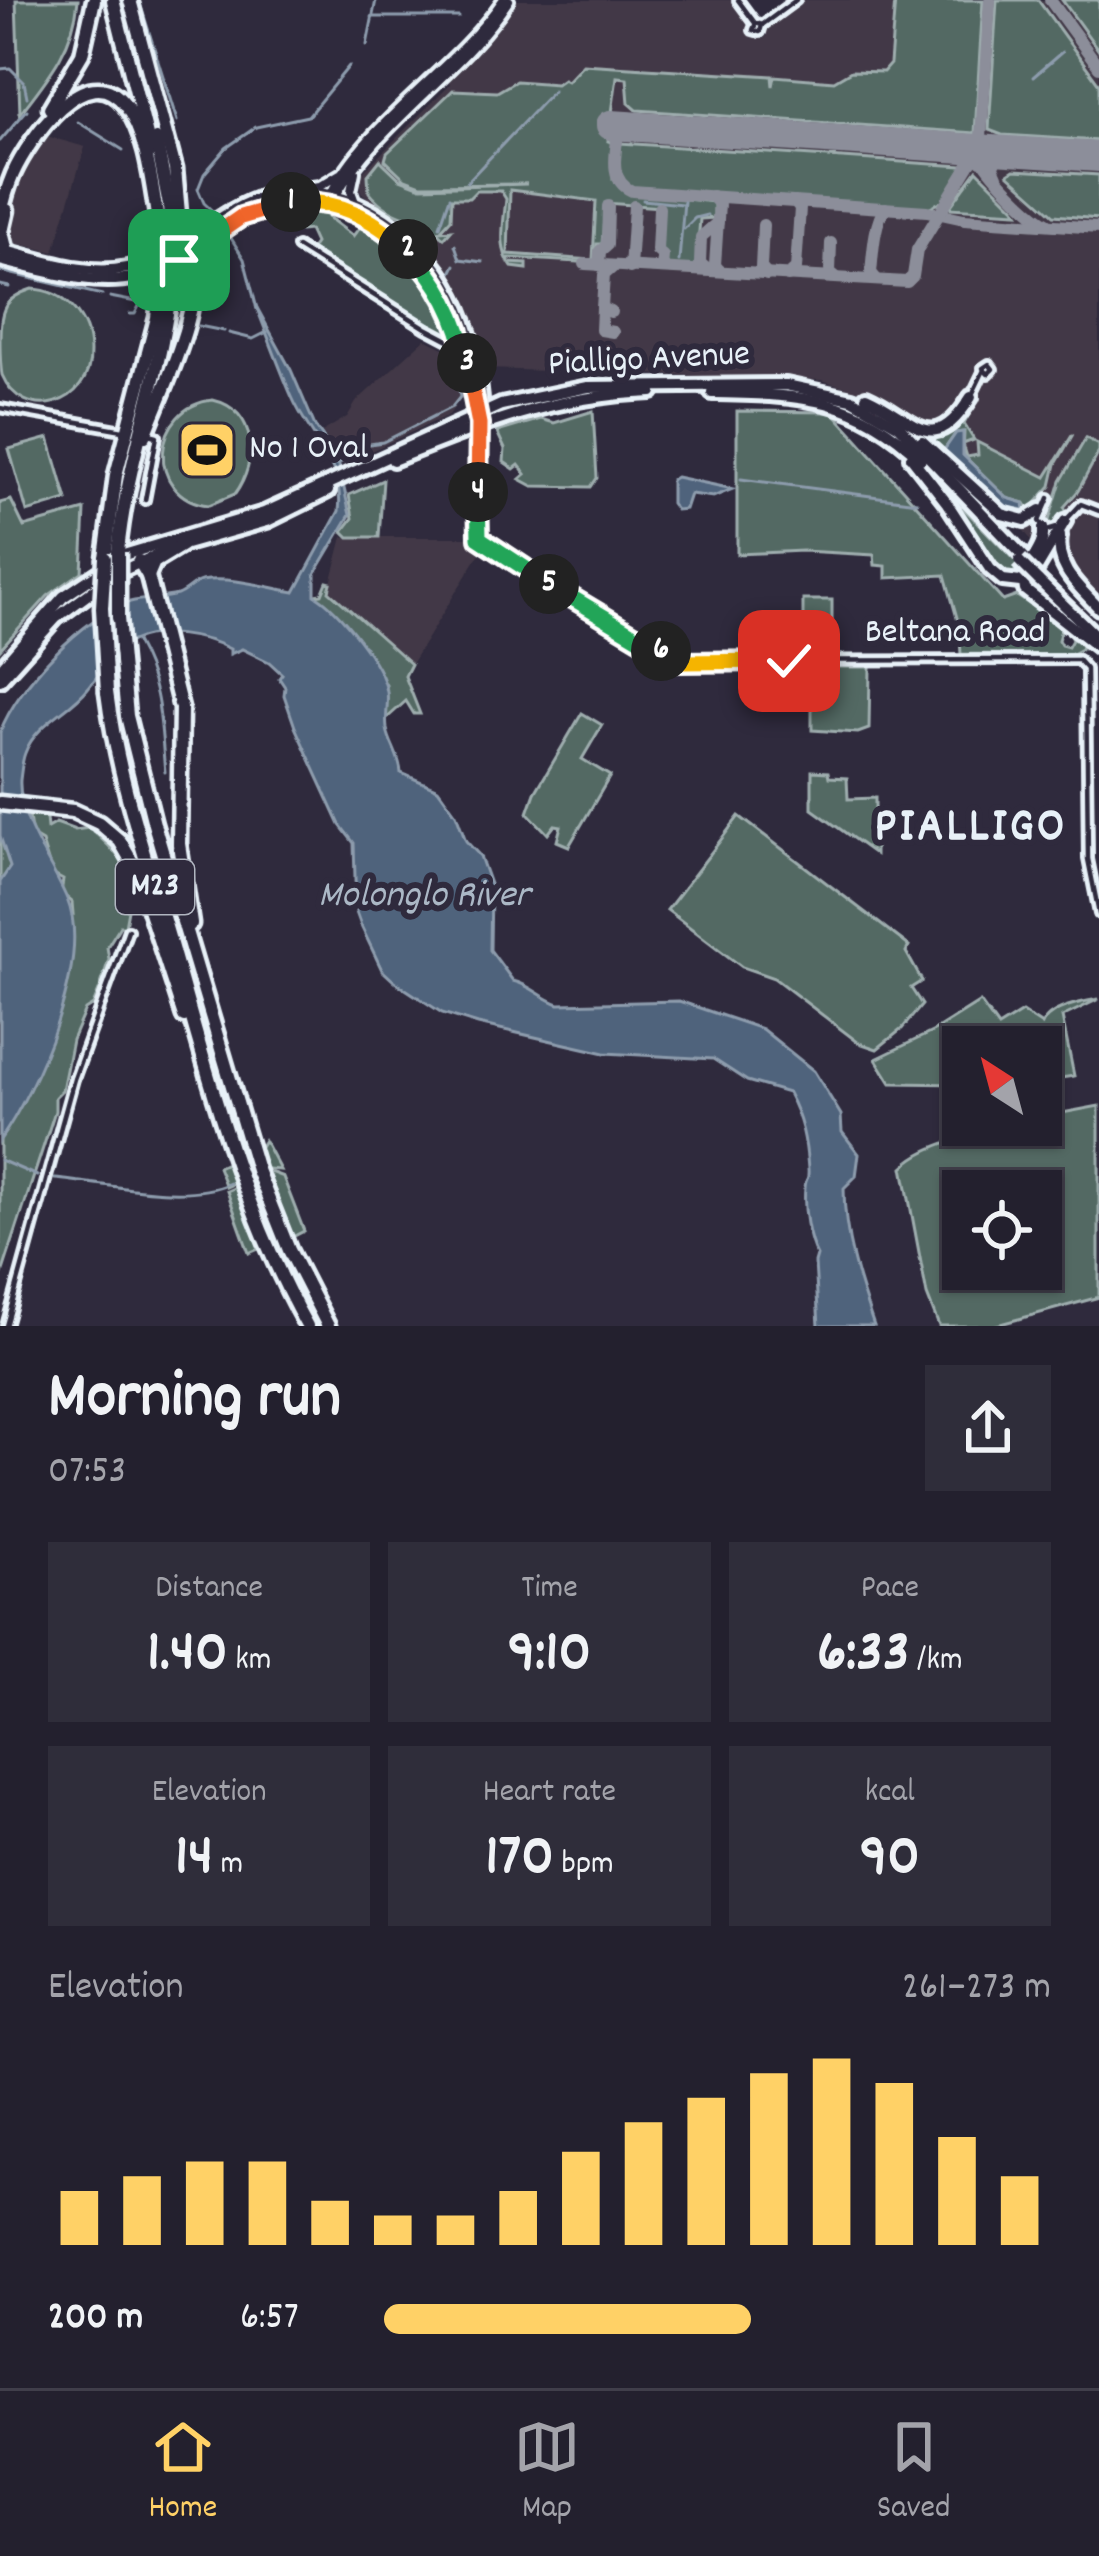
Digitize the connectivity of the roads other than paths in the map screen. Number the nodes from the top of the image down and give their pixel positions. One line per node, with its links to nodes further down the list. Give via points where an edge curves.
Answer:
1 (94, 0): 9 (highway, via 76,68)
2 (121, 0): 8 (highway, via 155,85); 19 (highway, M23, via 165,179)
3 (506, 0): 6 (main road, via 470,50)
4 (738, 0): 5 (street, via 759,24)
5 (796, 0)
6 (359, 158): 10 (main road, via 325,184); 11 (main road); 12 (main road)
7 (13, 174): 13 (highway); 18 (highway); 19 (highway, via 70,97 111,93 132,117)
8 (177, 179): 16 (highway, via 188,231); 19 (highway)
9 (0, 189)
10 (258, 199): 11 (main road, via 288,192); 14 (main road)
11 (332, 199): 12 (main road); 14 (main road); 21 (main road, via 416,258)
12 (356, 202): 25 (main road, via 440,274 460,310)
13 (0, 218)
14 (230, 219): 15 (main road)
15 (214, 232): 16 (main road); 19 (main road); 20 (highway)
16 (198, 236): 19 (main road)
17 (297, 247): 22 (street)
18 (2, 254): 19 (main road, via 101,270)
19 (174, 258): 20 (highway); 43 (highway, M23); 48 (highway, M23, via 116,476)
20 (194, 270): 43 (highway, via 193,304)
21 (458, 327): 22 (street); 23 (main road)
22 (449, 339): 23 (street)
23 (464, 348): 25 (main road)
24 (983, 370): 27 (street)
25 (475, 385): 28 (main road); 30 (main road); 36 (main road, via 460,416)
26 (786, 386): 27 (main road, via 854,393 934,431 952,425); 28 (main road, Pialligo Avenue, via 602,386); 34 (main road, Pialligo Avenue, via 844,396)
27 (971, 397)
28 (501, 404): 30 (main road, Pialligo Avenue)
29 (0, 408): 32 (street)
30 (480, 417): 33 (main road, Pialligo Avenue); 34 (main road, Pialligo Avenue, via 599,394 760,394 841,405); 35 (street, Beltana Road); 36 (main road, Pialligo Avenue)
31 (159, 427): 40 (street)
32 (123, 430)
33 (464, 431): 35 (street); 37 (main road, Pialligo Avenue)
34 (897, 432): 41 (main road, via 918,438 1005,516 1025,520); 50 (main road); 54 (main road, Pialligo Avenue, bridge, via 1040,577)
35 (478, 447): 55 (street, Beltana Road, via 477,529 484,545 680,662)
36 (379, 459): 37 (main road, Pialligo Avenue)
37 (357, 473): 38 (main road, Pialligo Avenue)
38 (320, 491): 46 (main road, Pialligo Avenue, via 267,521); 47 (main road, Pialligo Avenue)
39 (1049, 498): 41 (street)
40 (145, 500)
41 (1040, 510): 45 (street)
42 (1099, 511): 44 (street, via 1077,506)
43 (122, 518): 48 (highway, M23)
44 (1065, 521): 45 (street); 51 (main road); 53 (main road, via 1060,562)
45 (1043, 528): 51 (main road)
46 (182, 545): 47 (main road, Pialligo Avenue); 49 (highway, via 152,564)
47 (140, 556): 48 (main road); 49 (highway); 57 (main road, via 65,610)
48 (111, 557): 56 (main road); 61 (highway, M23, bridge, via 140,776); 62 (highway, M23, bridge, via 102,608 121,779)
49 (148, 576): 61 (highway, via 182,722 180,862)
50 (1001, 579): 51 (main road); 52 (main road)
51 (1023, 580): 52 (main road)
52 (1032, 598): 54 (main road)
53 (1099, 608)
54 (1093, 644): 55 (street)
55 (1078, 660): 59 (street, via 1086,668 1088,860)
56 (0, 669)
57 (0, 680)
58 (0, 803): 62 (highway, via 73,812 99,823 128,852)
59 (1099, 914)
60 (128, 930): 63 (street, via 74,1079)
61 (228, 1070): 65 (highway, M23, via 284,1239)
62 (209, 1081): 64 (highway, M23, via 267,1245)
63 (6, 1326)
64 (307, 1326)
65 (328, 1326)

